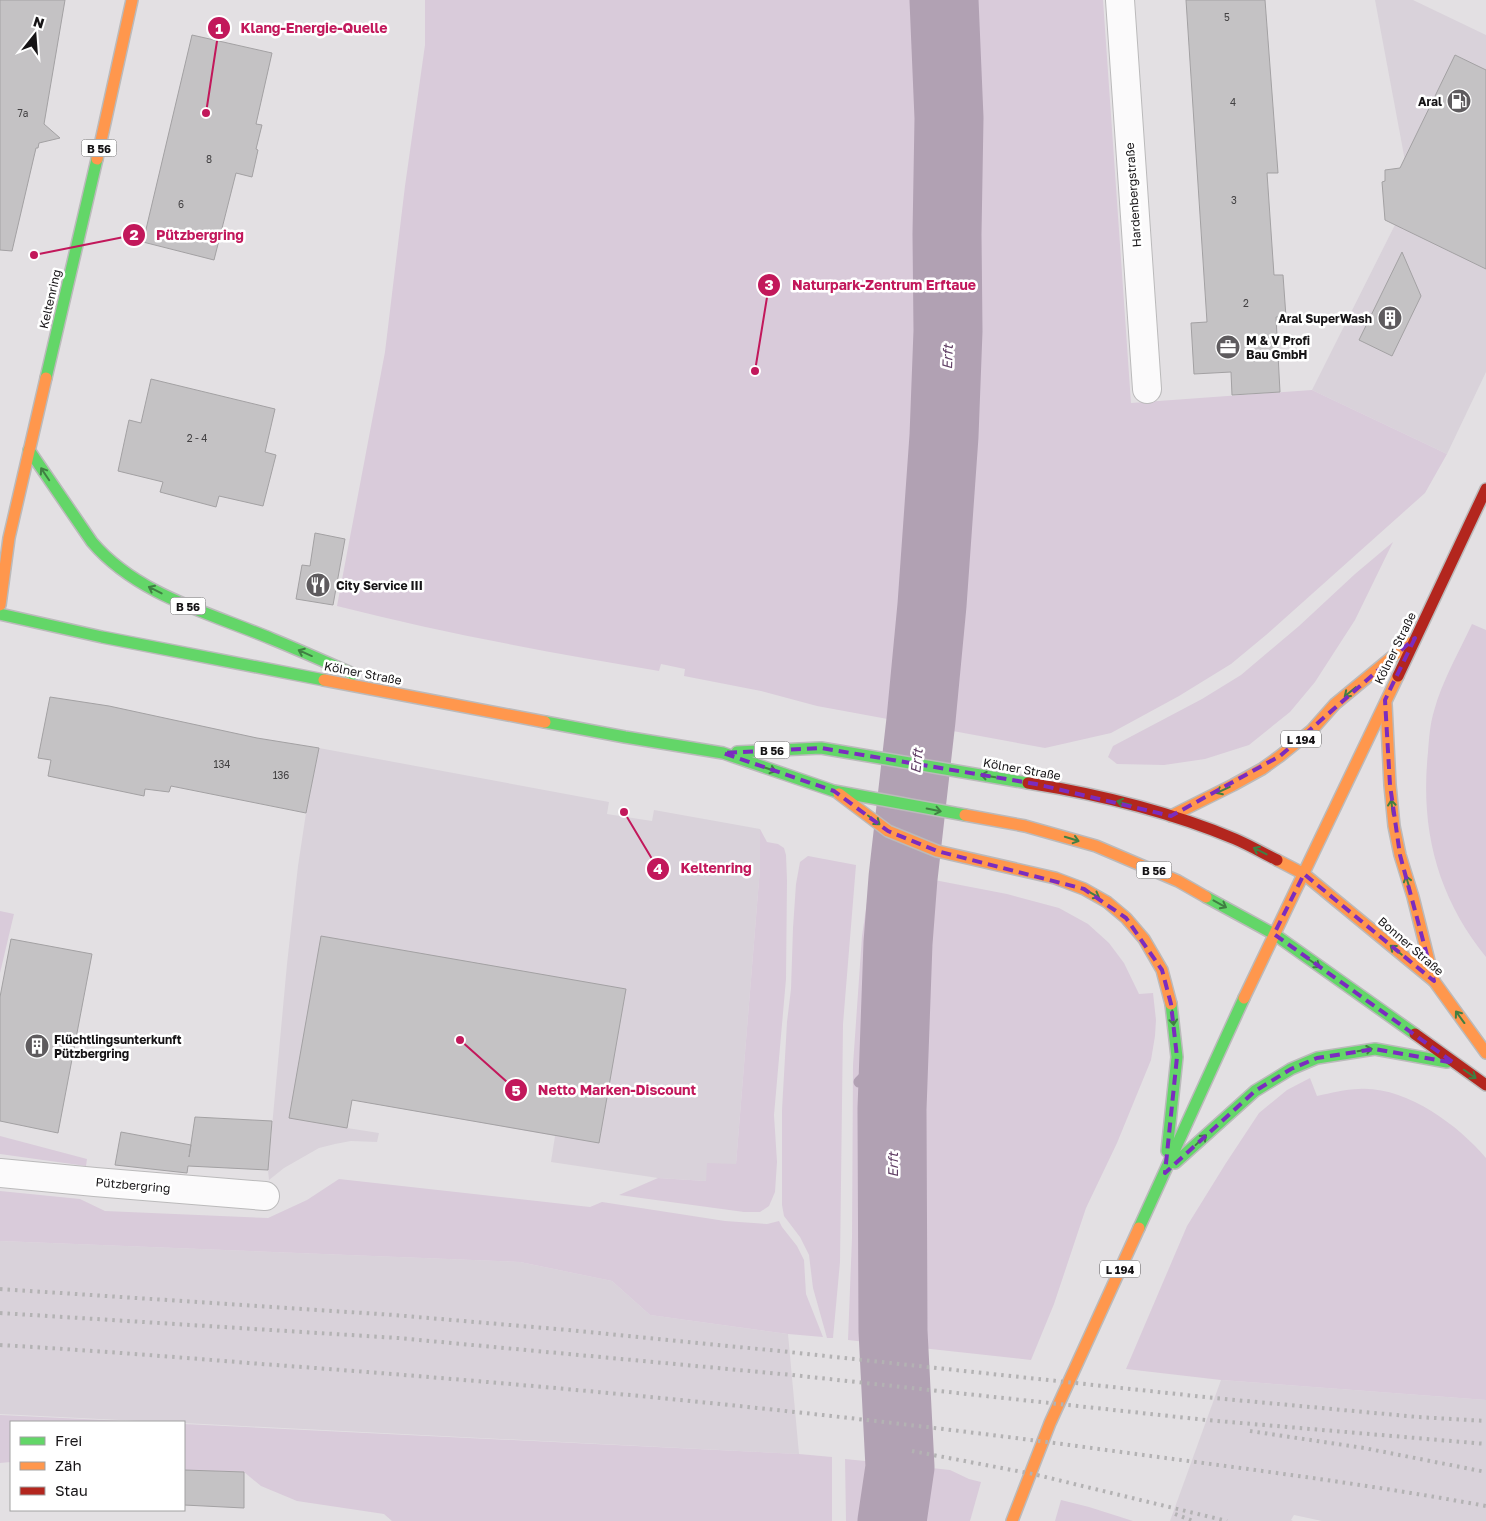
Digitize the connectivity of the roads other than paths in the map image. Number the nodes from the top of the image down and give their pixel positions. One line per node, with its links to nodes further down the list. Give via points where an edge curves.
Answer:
1 (132, 0): 4 (main road, Keltenring / B 56)
2 (1120, 0): 3 (street, Hardenbergstraße)
3 (1147, 390)
4 (29, 450): 6 (main road, Keltenring / B 56, via 9,538); 9 (main road, B 56, one-way to 4, via 186,605 128,574 92,542)
5 (1486, 489): 8 (main road, Kölner Straße / L 194)
6 (0, 605)
7 (0, 614): 9 (main road, Kölner Straße / B 56)
8 (1415, 638): 10 (main road, Kölner Straße / L 194); 13 (main road, L 194, one-way to 13, via 1335,704 1312,730 1280,756 1234,785)
9 (398, 694): 11 (main road, Kölner Straße / B 56)
10 (1385, 700): 14 (main road, Kölner Straße / L 194); 16 (main road, B 56, one-way to 10, via 1394,826)
11 (723, 753): 12 (main road, Kölner Straße / B 56, one-way to 12); 13 (main road, Kölner Straße / B 56, one-way to 11, via 1036,784 821,748)
12 (834, 791): 15 (main road, Kölner Straße / B 56, one-way to 15, via 1025,826 1096,846 1178,881); 21 (main road, B 56, one-way to 21, via 888,831 937,851 1055,878 1084,889 1126,918 1144,939 1162,970 1171,1004 1177,1057)
13 (1171, 816): 14 (main road, Kölner Straße / B 56, one-way to 13, via 1236,839)
14 (1304, 874): 15 (main road, Kölner Straße / L 194); 16 (main road, Bonner Straße / B 56, one-way to 14)
15 (1274, 934): 18 (main road, Kölner Straße / B 56, one-way to 18); 21 (main road, L 194)
16 (1434, 981): 17 (main road, Bonner Straße / B 56, one-way to 16)
17 (1486, 1054)
18 (1454, 1063): 19 (main road, Kölner Straße / B 56, one-way to 19); 21 (main road, L 194, one-way to 18, via 1256,1091 1291,1068 1317,1058 1375,1049)
19 (1486, 1086)
20 (0, 1173): 22 (street, Pützbergring)
21 (1165, 1173): 23 (main road, L 194, via 1054,1413)
22 (265, 1196)
23 (1012, 1521)

